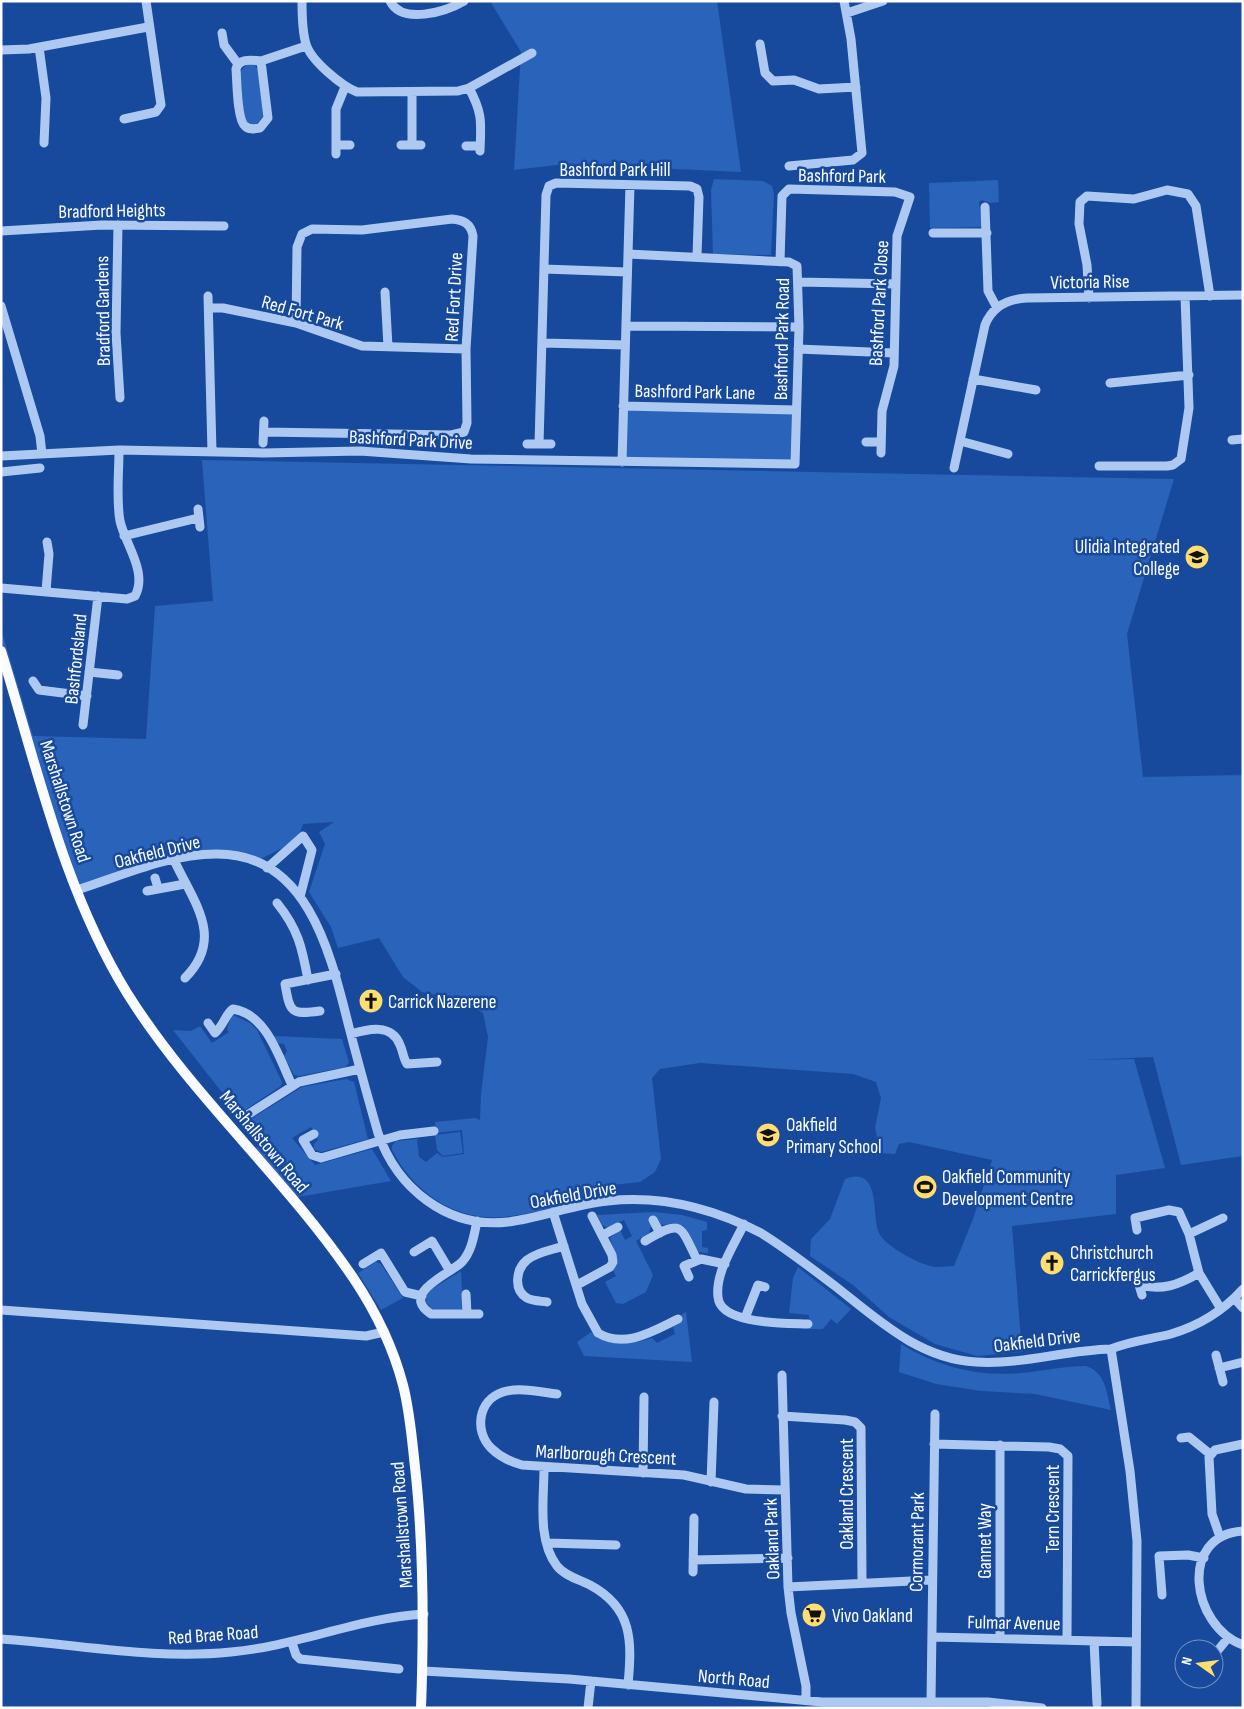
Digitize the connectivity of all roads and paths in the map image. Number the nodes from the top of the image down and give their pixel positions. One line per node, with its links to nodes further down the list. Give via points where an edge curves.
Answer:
1 (146, 1): 8 (street)
2 (302, 1): 11 (street)
3 (390, 1): 4 (street, via 394,8 407,15 449,10)
4 (464, 1)
5 (844, 1): 7 (street)
6 (883, 1): 7 (street)
7 (847, 13): 18 (street)
8 (148, 27): 12 (street); 21 (street, via 160,108 155,113)
9 (222, 33): 16 (street, via 224,45)
10 (760, 44): 18 (street, via 765,73 773,81 794,80 820,89)
11 (306, 46): 15 (street); 17 (street, via 313,57)
12 (39, 47): 13 (street); 22 (street, via 46,98)
13 (1, 50)
14 (532, 53): 19 (street)
15 (261, 62): 16 (street, via 242,61); 16 (street, via 268,118 260,128 253,130 240,118)
16 (238, 64)
17 (345, 87): 20 (street, via 357,92); 23 (street, via 336,109 336,150)
18 (856, 87): 26 (street, via 860,157)
19 (469, 88): 20 (street); 25 (street, via 481,118 480,149)
20 (412, 92): 24 (street, via 417,145)
21 (124, 119)
22 (44, 143)
23 (350, 145)
24 (401, 145)
25 (466, 146)
26 (789, 166)
27 (630, 185): 35 (street); 36 (street, Bashford Park Hill, via 690,186 696,189 699,197); 38 (street, Bashford Park Hill, via 556,183 549,186)
28 (910, 197): 37 (street, Bashford Park, via 894,192 789,189 782,196); 41 (street, Bashford Park Close, via 897,236)
29 (985, 207): 34 (street)
30 (118, 225): 31 (street, Bradford Heights); 32 (street, Bradford Heights); 64 (street, Bradford Gardens, via 116,333)
31 (224, 226)
32 (1, 231)
33 (933, 233): 34 (street)
34 (987, 233): 50 (street, via 988,291)
35 (628, 254): 36 (street, Bashford Park Road); 39 (street)
36 (697, 256): 37 (street, Bashford Park Road)
37 (780, 262): 40 (street, Bashford Park Road, via 798,266)
38 (544, 270): 39 (street); 54 (street, Bashford Park Hill)
39 (627, 272): 52 (street)
40 (799, 282): 41 (street); 53 (street, Bashford Park Road)
41 (896, 284): 59 (street, Bashford Park Close)
42 (386, 292): 56 (street)
43 (1243, 295): 46 (street, Victoria Rise)
44 (208, 296): 49 (street)
45 (1185, 296): 46 (street, Victoria Rise); 47 (street, Victoria Rise); 60 (street)
46 (1210, 296): 47 (street, via 1195,202 1183,192 1167,190 1134,199 1095,195 1082,199 1079,218)
47 (1089, 298): 50 (street, Victoria Rise, via 1022,298)
48 (1, 306): 81 (street, via 40,436)
49 (208, 308): 51 (street, Red Fort Park); 79 (street)
50 (998, 308): 61 (street, via 984,325)
51 (296, 323): 56 (street, Red Fort Park, via 360,346); 57 (street, Red Fort Drive, via 297,246 304,231 312,228 362,230 459,219 469,225 473,236)
52 (626, 326): 53 (street); 55 (street)
53 (799, 327): 58 (street, Bashford Park Road)
54 (544, 343): 55 (street); 76 (street, Bashford Park Hill)
55 (625, 345): 65 (street)
56 (388, 347): 57 (street, Red Fort Park)
57 (466, 349): 68 (street, Red Fort Drive, via 467,426 462,434)
58 (798, 349): 59 (street); 66 (street, Bashford Park Road)
59 (894, 353): 73 (street, Bashford Park Close, via 894,366 882,411)
60 (1189, 375): 62 (street); 86 (street, via 1187,427 1178,462 1167,466)
61 (973, 379): 63 (street); 69 (street)
62 (1110, 383)
63 (1036, 390)
64 (120, 398)
65 (623, 406): 66 (street, Bashford Park Lane); 84 (street)
66 (796, 410): 85 (street, Bashford Park Road)
67 (264, 420): 68 (street)
68 (264, 432): 74 (street)
69 (960, 440): 82 (street); 88 (street)
70 (1232, 440): 71 (street)
71 (1243, 440)
72 (866, 442): 73 (street)
73 (881, 442): 80 (street, Bashford Park Close)
74 (264, 443)
75 (527, 444): 76 (street)
76 (539, 444): 77 (street)
77 (551, 444)
78 (119, 450): 79 (street, Bashford Park Drive); 81 (street); 91 (street, Bashfordsland, via 120,516)
79 (212, 452): 84 (street, Bashford Park Drive, via 360,450 471,459)
80 (882, 453)
81 (42, 454): 83 (street)
82 (1008, 454)
83 (1, 456)
84 (622, 462): 85 (street, Bashford Park Drive)
85 (795, 464)
86 (1099, 466)
87 (40, 468): 89 (street)
88 (954, 468)
89 (1, 472)
90 (198, 518): 91 (street)
91 (124, 536): 95 (street, Bashfordsland, via 136,564 137,593 129,598)
92 (47, 542): 94 (street)
93 (1, 588): 94 (street, Bashfordsland)
94 (46, 591): 95 (street, Bashfordsland)
95 (98, 596): 97 (street, Bashfordsland)
96 (1, 651): 107 (main road, Marshallstown Road)
97 (89, 672): 98 (street); 100 (street, Bashfordsland)
98 (118, 675)
99 (33, 681): 100 (street, via 39,690)
100 (87, 696): 101 (street, Bashfordsland)
101 (83, 725)
102 (174, 860): 103 (street, Oakfield Drive, via 198,855 230,855); 105 (street); 107 (street, Oakfield Drive)
103 (267, 868): 109 (street, Oakfield Drive); 109 (street, via 303,836 312,850)
104 (155, 878): 106 (street)
105 (185, 884): 106 (street); 112 (street, via 203,925 206,941 200,961)
106 (158, 888): 108 (street)
107 (77, 890): 162 (main road, Marshallstown Road, via 126,991 154,1034 328,1243)
108 (147, 891)
109 (300, 897): 111 (street, Oakfield Drive, via 316,922)
110 (277, 902): 113 (street, via 299,937)
111 (336, 974): 113 (street); 116 (street, Oakfield Drive)
112 (185, 978)
113 (308, 980): 114 (street, via 285,984 289,1006 296,1012)
114 (320, 1011)
115 (208, 1023): 119 (street, via 215,1033 224,1026 232,1009 255,1019 267,1035)
116 (351, 1034): 117 (street, via 370,1029 383,1030 396,1037 407,1064); 118 (street, Oakfield Drive)
117 (437, 1062)
118 (360, 1069): 119 (street); 123 (street, Oakfield Drive)
119 (292, 1085): 120 (street, via 244,1118)
120 (251, 1129)
121 (434, 1131): 123 (street)
122 (314, 1134): 123 (street, via 303,1140 312,1155 319,1158)
123 (380, 1141): 128 (street, Oakfield Drive, via 398,1173 422,1197 449,1213)
124 (553, 1212): 128 (street, Oakfield Drive, via 506,1222); 129 (street, Oakfield Drive, via 608,1201 643,1200 692,1206); 136 (street)
125 (592, 1216): 134 (street)
126 (1223, 1218): 133 (street)
127 (653, 1220): 132 (street)
128 (478, 1221): 141 (street, via 466,1256)
129 (744, 1224): 140 (street); 163 (street, Oakfield Drive, via 787,1250 901,1336 932,1353 953,1360 1003,1363)
130 (618, 1227): 134 (street)
131 (1137, 1230): 133 (street, via 1135,1218 1174,1210 1182,1215)
132 (660, 1233): 135 (street); 138 (street, via 671,1227 680,1228)
133 (1189, 1234): 142 (street)
134 (603, 1235): 145 (street, via 613,1263)
135 (645, 1241)
136 (564, 1246): 145 (street); 153 (street, via 536,1255 518,1272 524,1295)
137 (414, 1252): 141 (street, via 432,1241)
138 (697, 1260): 140 (street); 144 (street, via 684,1266)
139 (363, 1264): 151 (street, via 381,1253 404,1291)
140 (725, 1264): 159 (street, via 718,1288 719,1302 726,1311)
141 (450, 1270): 151 (street, via 427,1286)
142 (1198, 1274): 147 (street, via 1166,1288); 155 (street)
143 (1137, 1275): 147 (street)
144 (689, 1277)
145 (577, 1285): 160 (street, via 590,1322 603,1336 620,1340 635,1338)
146 (758, 1285): 159 (street)
147 (1139, 1285): 150 (street)
148 (1243, 1289): 152 (street, Oakfield Drive)
149 (466, 1294): 157 (street)
150 (1142, 1295)
151 (422, 1296): 157 (street, via 424,1308 432,1314)
152 (1234, 1298): 154 (street); 155 (street, Oakfield Drive)
153 (547, 1302)
154 (1243, 1308)
155 (1221, 1309): 163 (street, Oakfield Drive, via 1189,1328 1122,1344)
156 (1, 1310): 162 (street, via 366,1336)
157 (467, 1314): 158 (street)
158 (479, 1314)
159 (745, 1318): 161 (street)
160 (678, 1319)
161 (808, 1324)
162 (384, 1332): 196 (main road, Marshallstown Road, via 403,1387 410,1420 422,1542)
163 (1111, 1350): 203 (street, via 1137,1541)
164 (1216, 1355): 166 (street)
165 (1243, 1362): 166 (street)
166 (1219, 1368): 168 (street)
167 (782, 1376): 173 (street, Oakland Park)
168 (1223, 1382)
169 (557, 1394): 179 (street, Marlborough Crescent, via 502,1392 489,1400 481,1414 483,1436 497,1454 522,1465)
170 (644, 1397): 180 (street)
171 (714, 1402): 181 (street)
172 (935, 1414): 175 (street, Cormorant Park)
173 (782, 1416): 182 (street, Oakland Park); 193 (street, Oakland Crescent, via 845,1420 855,1422 861,1428)
174 (1181, 1438): 178 (street, via 1188,1437)
175 (934, 1444): 177 (street, Tern Crescent); 192 (street, Cormorant Park)
176 (1243, 1444): 178 (street)
177 (1000, 1445): 198 (street, Gannet Way); 201 (street, Tern Crescent, via 1057,1448 1069,1458)
178 (1210, 1454): 185 (street, via 1212,1514)
179 (544, 1468): 180 (street, Marlborough Crescent); 186 (street)
180 (643, 1473): 181 (street, Marlborough Crescent, via 684,1475)
181 (711, 1482): 182 (street, Marlborough Crescent)
182 (785, 1490): 188 (street, Oakland Park)
183 (694, 1518): 190 (street)
184 (1243, 1531): 185 (street)
185 (1220, 1537): 189 (street)
186 (547, 1542): 187 (street); 210 (street, via 561,1570 600,1591 622,1612 628,1631)
187 (616, 1545)
188 (788, 1558): 190 (street); 194 (street, Oakland Park)
189 (1204, 1558): 195 (street, via 1188,1554 1159,1556); 199 (street, via 1198,1580 1201,1601 1212,1623)
190 (693, 1560): 191 (street)
191 (693, 1572)
192 (932, 1580): 193 (street); 197 (street, Cormorant Park)
193 (862, 1582): 194 (street)
194 (788, 1587): 211 (street, Oakland Park)
195 (1162, 1595)
196 (424, 1614): 204 (street, Red Brae Road, via 372,1620); 208 (main road, Marshallstown Road)
197 (932, 1637): 198 (street, Fulmar Avenue); 212 (street, Cormorant Park)
198 (1000, 1637): 201 (street, Fulmar Avenue)
199 (1228, 1638): 205 (street); 206 (street)
200 (1, 1639): 204 (street, Red Brae Road, via 124,1652 193,1655)
201 (1067, 1639): 202 (street, Fulmar Avenue)
202 (1094, 1641): 203 (street, Fulmar Avenue); 213 (street)
203 (1136, 1642): 218 (street)
204 (292, 1643): 207 (street, via 300,1659)
205 (1224, 1643)
206 (1243, 1645)
207 (399, 1669)
208 (423, 1671): 209 (street, North Road); 215 (main road, Marshallstown Road)
209 (591, 1682): 210 (street, North Road); 216 (street)
210 (628, 1685): 211 (street, North Road)
211 (806, 1700): 214 (street, North Road)
212 (931, 1701): 214 (street, North Road); 217 (street, North Road, via 988,1702)
213 (1096, 1704)
214 (822, 1705)
215 (421, 1708)
216 (588, 1708)
217 (1042, 1708)
218 (1136, 1708)

